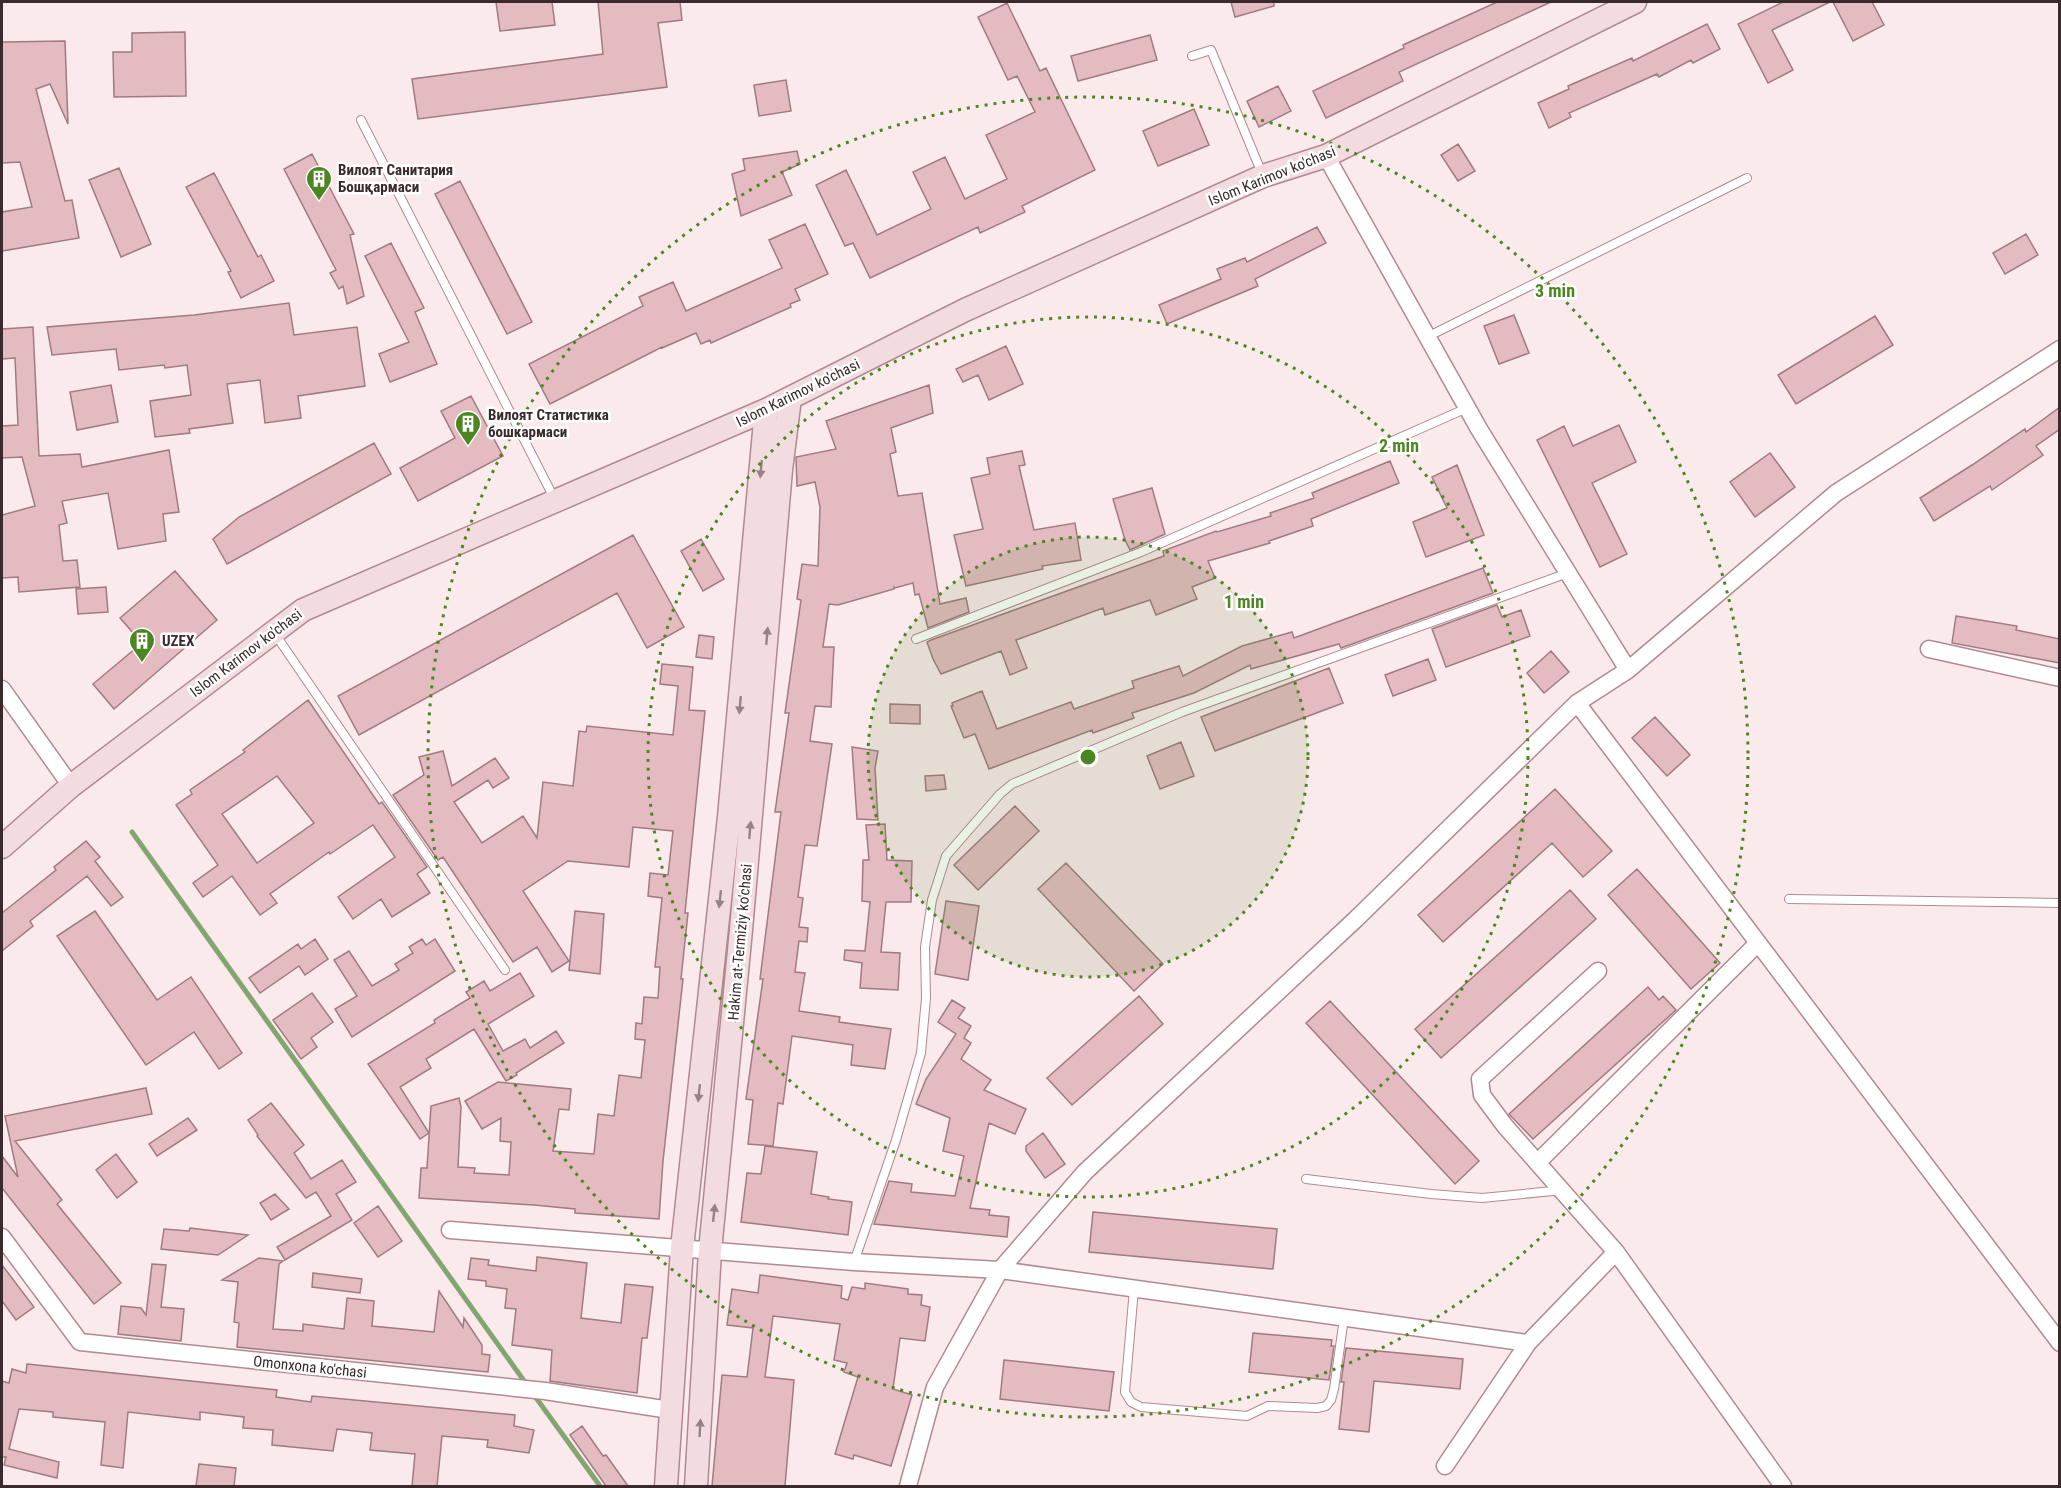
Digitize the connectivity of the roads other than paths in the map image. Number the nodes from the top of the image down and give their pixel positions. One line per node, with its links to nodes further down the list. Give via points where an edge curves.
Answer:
1 (1635, 2): 4 (main road, Islom Karimov ko'chasi)
2 (1192, 56): 5 (lane, via 1211,50)
3 (361, 120): 12 (lane)
4 (1326, 156): 5 (main road, Islom Karimov ko'chasi); 7 (street)
5 (1263, 176): 9 (main road, Islom Karimov ko'chasi, via 965,310)
6 (1747, 178): 7 (lane)
7 (1427, 337): 10 (street)
8 (2060, 349): 17 (street, via 1836,493)
9 (790, 398): 11 (main road, Islom Karimov ko'chasi); 34 (main road, Hakim at-Termiziy ko'chasi, one-way to 9)
10 (1467, 408): 13 (street); 15 (lane, via 1141,552)
11 (766, 410): 12 (main road, Islom Karimov ko'chasi); 33 (main road, Hakim at-Termiziy ko'chasi, one-way to 33, via 729,818)
12 (556, 501): 14 (main road, Islom Karimov ko'chasi, via 303,610)
13 (1568, 573): 17 (street); 36 (lane, via 1182,712 1012,784 1000,794 946,856 942,867 925,947 921,1053)
14 (274, 632): 21 (main road, Islom Karimov ko'chasi); 26 (lane)
15 (916, 639)
16 (1929, 649): 18 (street)
17 (1628, 670): 20 (street)
18 (2060, 678)
19 (2, 688): 21 (street)
20 (1577, 703): 25 (street); 37 (street, via 1356,919 1085,1172)
21 (71, 786): 22 (main road, Islom Karimov ko'chasi)
22 (2, 847)
23 (1789, 899): 24 (lane)
24 (2060, 903)
25 (1758, 943): 28 (street); 41 (street)
26 (505, 970)
27 (1598, 971): 28 (street, via 1480,1079 1482,1095)
28 (1538, 1162): 30 (street)
29 (1306, 1179): 30 (lane, via 1482,1197)
30 (1563, 1190): 35 (street)
31 (450, 1230): 33 (street)
32 (2, 1237): 42 (street, Omonxona ko'chasi, via 80,1342 545,1391)
33 (682, 1248): 34 (street); 42 (main road, Hakim at-Termiziy ko'chasi)
34 (710, 1251): 36 (street); 45 (main road, Hakim at-Termiziy ko'chasi, one-way to 34)
35 (1616, 1252): 40 (street); 47 (street)
36 (854, 1262): 37 (street)
37 (1000, 1270): 38 (street); 46 (street, via 935,1387)
38 (1134, 1289): 39 (street); 39 (lane, via 1125,1392 1131,1402 1141,1407 1247,1416 1268,1406 1326,1406 1334,1389)
39 (1344, 1318): 40 (street)
40 (1528, 1343): 43 (street)
41 (2060, 1343)
42 (670, 1410): 44 (main road, Hakim at-Termiziy ko'chasi)
43 (1445, 1466)
44 (666, 1486)
45 (696, 1486)
46 (908, 1486)
47 (1783, 1486)

